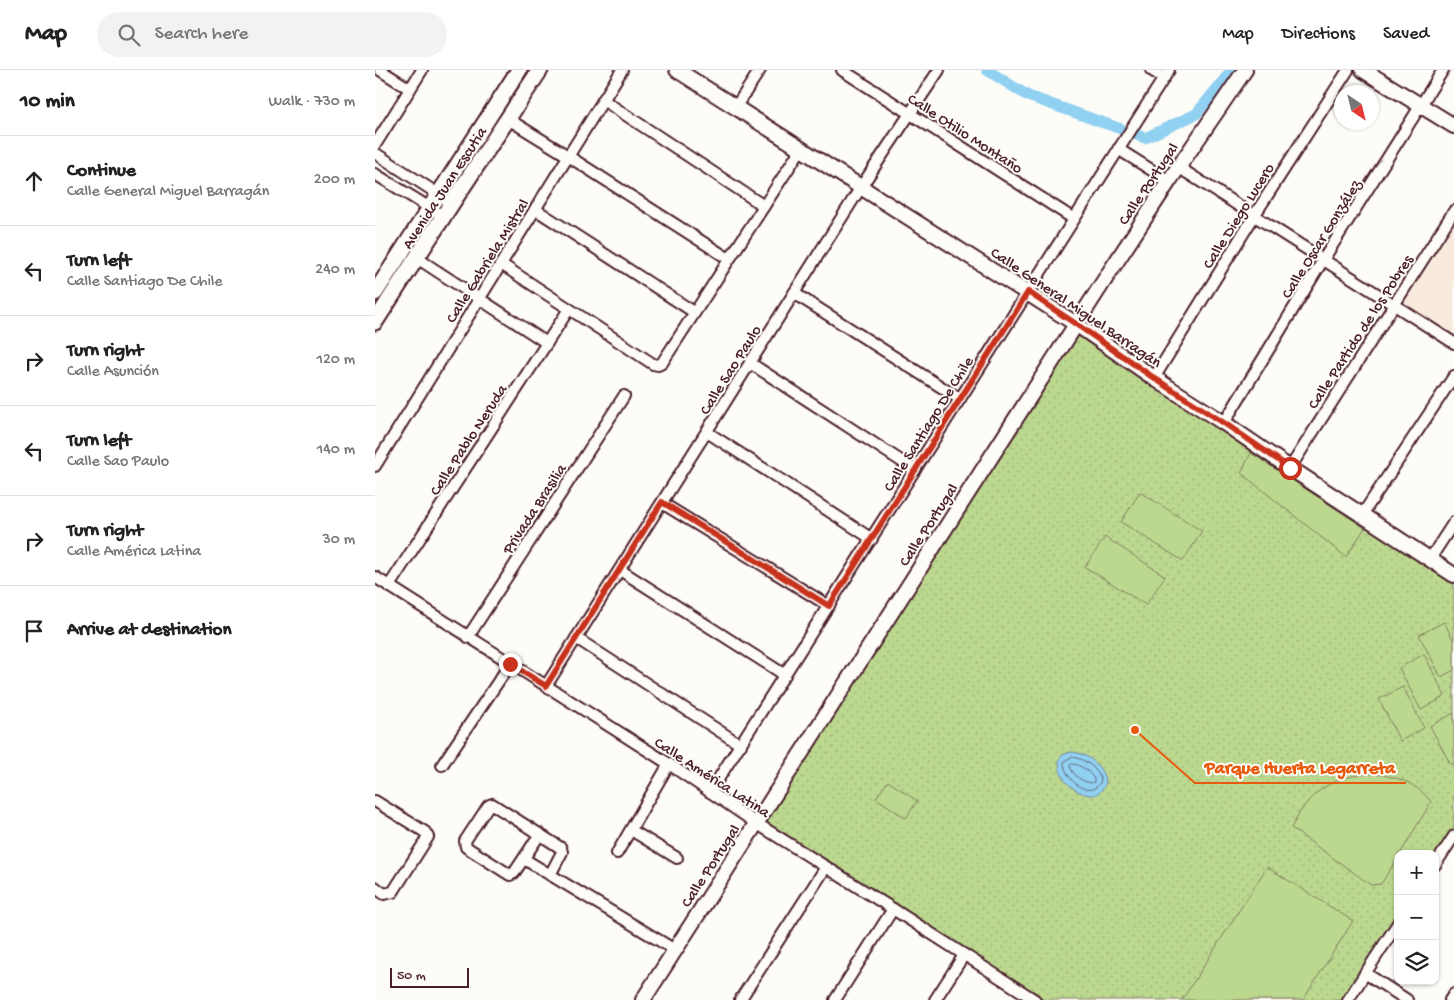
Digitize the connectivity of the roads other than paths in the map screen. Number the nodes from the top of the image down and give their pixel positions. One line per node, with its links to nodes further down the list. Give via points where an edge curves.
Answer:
1 (380, 70): 16 (street)
2 (422, 70): 16 (street)
3 (519, 70): 32 (main road, Avenida Juan Escutia)
4 (540, 70): 21 (main road, Avenida Juan Escutia)
5 (622, 70): 17 (street, Calle Gabriela Mistral)
6 (677, 70): 19 (main road, Calle General Miguel Barragán)
7 (760, 70): 19 (street)
8 (842, 70): 20 (street, Calle Otilio Montaño)
9 (939, 70): 20 (street, Calle Sao Paulo)
10 (1151, 70): 15 (street)
11 (1245, 70): 28 (main road, Calle Portugal)
12 (1348, 70): 39 (street, Calle Diego Lucero)
13 (1363, 70): 18 (main road)
14 (1443, 70): 18 (street, Calle Oscar González)
15 (1167, 74): 25 (street, Calle Santiago De Chile)
16 (410, 89): 23 (street)
17 (603, 100): 27 (street, Calle Gabriela Mistral); 34 (street)
18 (1420, 105): 22 (main road); 43 (street, Calle Oscar González)
19 (735, 108): 24 (main road, Calle General Miguel Barragán)
20 (910, 114): 31 (street, Calle Sao Paulo); 40 (street, Calle Otilio Montaño)
21 (508, 119): 27 (street); 33 (main road, Avenida Juan Escutia)
22 (1454, 126)
23 (375, 145)
24 (801, 149): 31 (main road, Calle General Miguel Barragán); 34 (street)
25 (1118, 149): 30 (street); 40 (street, Calle Santiago De Chile)
26 (375, 153): 32 (street)
27 (568, 156): 36 (street, Calle Gabriela Mistral); 42 (street)
28 (1178, 168): 30 (main road, Calle Portugal); 39 (street)
29 (375, 174): 35 (street)
30 (1169, 181): 54 (main road, Calle Portugal)
31 (861, 187): 46 (main road, Calle General Miguel Barragán); 47 (street, Calle Sao Paulo)
32 (438, 194): 33 (street); 35 (main road, Avenida Juan Escutia)
33 (452, 203): 38 (main road, Avenida Juan Escutia)
34 (764, 206): 42 (street)
35 (429, 208): 38 (street); 45 (main road, Avenida Juan Escutia)
36 (535, 209): 44 (street, Calle Gabriela Mistral); 52 (street)
37 (1454, 210): 50 (street, Calle Partido de los Pobres)
38 (443, 216): 41 (main road, Avenida Juan Escutia)
39 (1254, 216): 43 (street); 59 (street, Calle Diego Lucero)
40 (1074, 219): 46 (street, Calle Santiago De Chile)
41 (417, 258): 48 (main road, Avenida Juan Escutia); 49 (street)
42 (729, 259): 52 (street)
43 (1323, 260): 50 (street); 62 (street, Calle Oscar González)
44 (501, 264): 49 (street, Calle Gabriela Mistral); 51 (street)
45 (376, 290): 48 (street)
46 (1028, 292): 54 (main road, Calle General Miguel Barragán); 61 (street, Calle Santiago De Chile)
47 (794, 293): 57 (street, Calle Sao Paulo); 61 (street)
48 (391, 298): 53 (main road, Avenida Juan Escutia)
49 (479, 299): 55 (street); 64 (street, Calle Gabriela Mistral)
50 (1394, 305): 56 (street); 65 (street, Calle Partido de los Pobres)
51 (569, 309): 52 (street, via 658,365); 55 (street, Calle Pablo Neruda)
52 (694, 312)
53 (375, 322)
54 (1076, 324): 59 (main road, Calle General Miguel Barragán); 87 (main road, Calle Portugal)
55 (547, 343): 75 (street, Calle Pablo Neruda)
56 (1454, 343)
57 (750, 363): 63 (street, Calle Sao Paulo); 66 (street)
58 (1454, 376): 68 (street)
59 (1154, 378): 62 (main road, Calle General Miguel Barragán)
60 (624, 396): 77 (street, Privada Brasilia)
61 (960, 399): 66 (street, Calle Santiago De Chile)
62 (1224, 423): 65 (main road, Calle General Miguel Barragán)
63 (707, 432): 67 (street, Calle Sao Paulo); 70 (street)
64 (375, 466)
65 (1290, 468): 68 (main road, Calle General Miguel Barragán)
66 (915, 470): 70 (street, Calle Santiago De Chile)
67 (662, 502): 72 (street, Calle Sao Paulo); 76 (street)
68 (1362, 515): 71 (main road, Calle General Miguel Barragán)
69 (1454, 522): 71 (street)
70 (872, 539): 76 (street, Calle Santiago De Chile)
71 (1429, 559): 73 (main road, Calle General Miguel Barragán)
72 (620, 570): 78 (street, Calle Sao Paulo); 80 (street)
73 (1454, 575)
74 (375, 577): 75 (street, Calle América Latina)
75 (389, 586): 77 (street, Calle América Latina)
76 (829, 606): 80 (street, Calle Santiago De Chile)
77 (468, 637): 79 (street, Calle América Latina)
78 (576, 638): 81 (street, Calle Sao Paulo); 82 (street)
79 (510, 664): 81 (street, Calle América Latina); 84 (street)
80 (785, 675): 82 (street, Calle Santiago De Chile)
81 (546, 686): 83 (street, Calle América Latina)
82 (741, 745): 85 (street, Calle Santiago De Chile)
83 (669, 764): 85 (street, Calle América Latina); 88 (street)
84 (442, 765)
85 (710, 792): 87 (street, Calle América Latina)
86 (375, 801): 97 (street, via 427,836 391,893 385,894)
87 (757, 823): 95 (street, Calle América Latina); 100 (main road, Calle Portugal)
88 (631, 830): 91 (street); 92 (street)
89 (540, 834): 93 (street); 93 (street, via 490,804 465,841 466,847 508,874 514,873); 96 (street, via 562,850)
90 (1454, 836): 94 (street)
91 (617, 853)
92 (677, 858)
93 (524, 859): 96 (street)
94 (1439, 859)
95 (826, 866): 98 (street, Calle América Latina); 105 (street)
96 (551, 875): 100 (street)
97 (375, 887)
98 (893, 909): 101 (street, Calle América Latina); 106 (street)
99 (1394, 929): 102 (street)
100 (675, 950): 104 (main road, Calle Portugal)
101 (964, 955): 107 (street); 108 (street, Calle América Latina)
102 (1365, 973): 109 (street); 110 (street)
103 (1454, 994): 111 (street)
104 (643, 1000)
105 (741, 1000)
106 (835, 1000)
107 (935, 1000)
108 (1035, 1000)
109 (1348, 1000)
110 (1407, 1000)
111 (1450, 1000)

